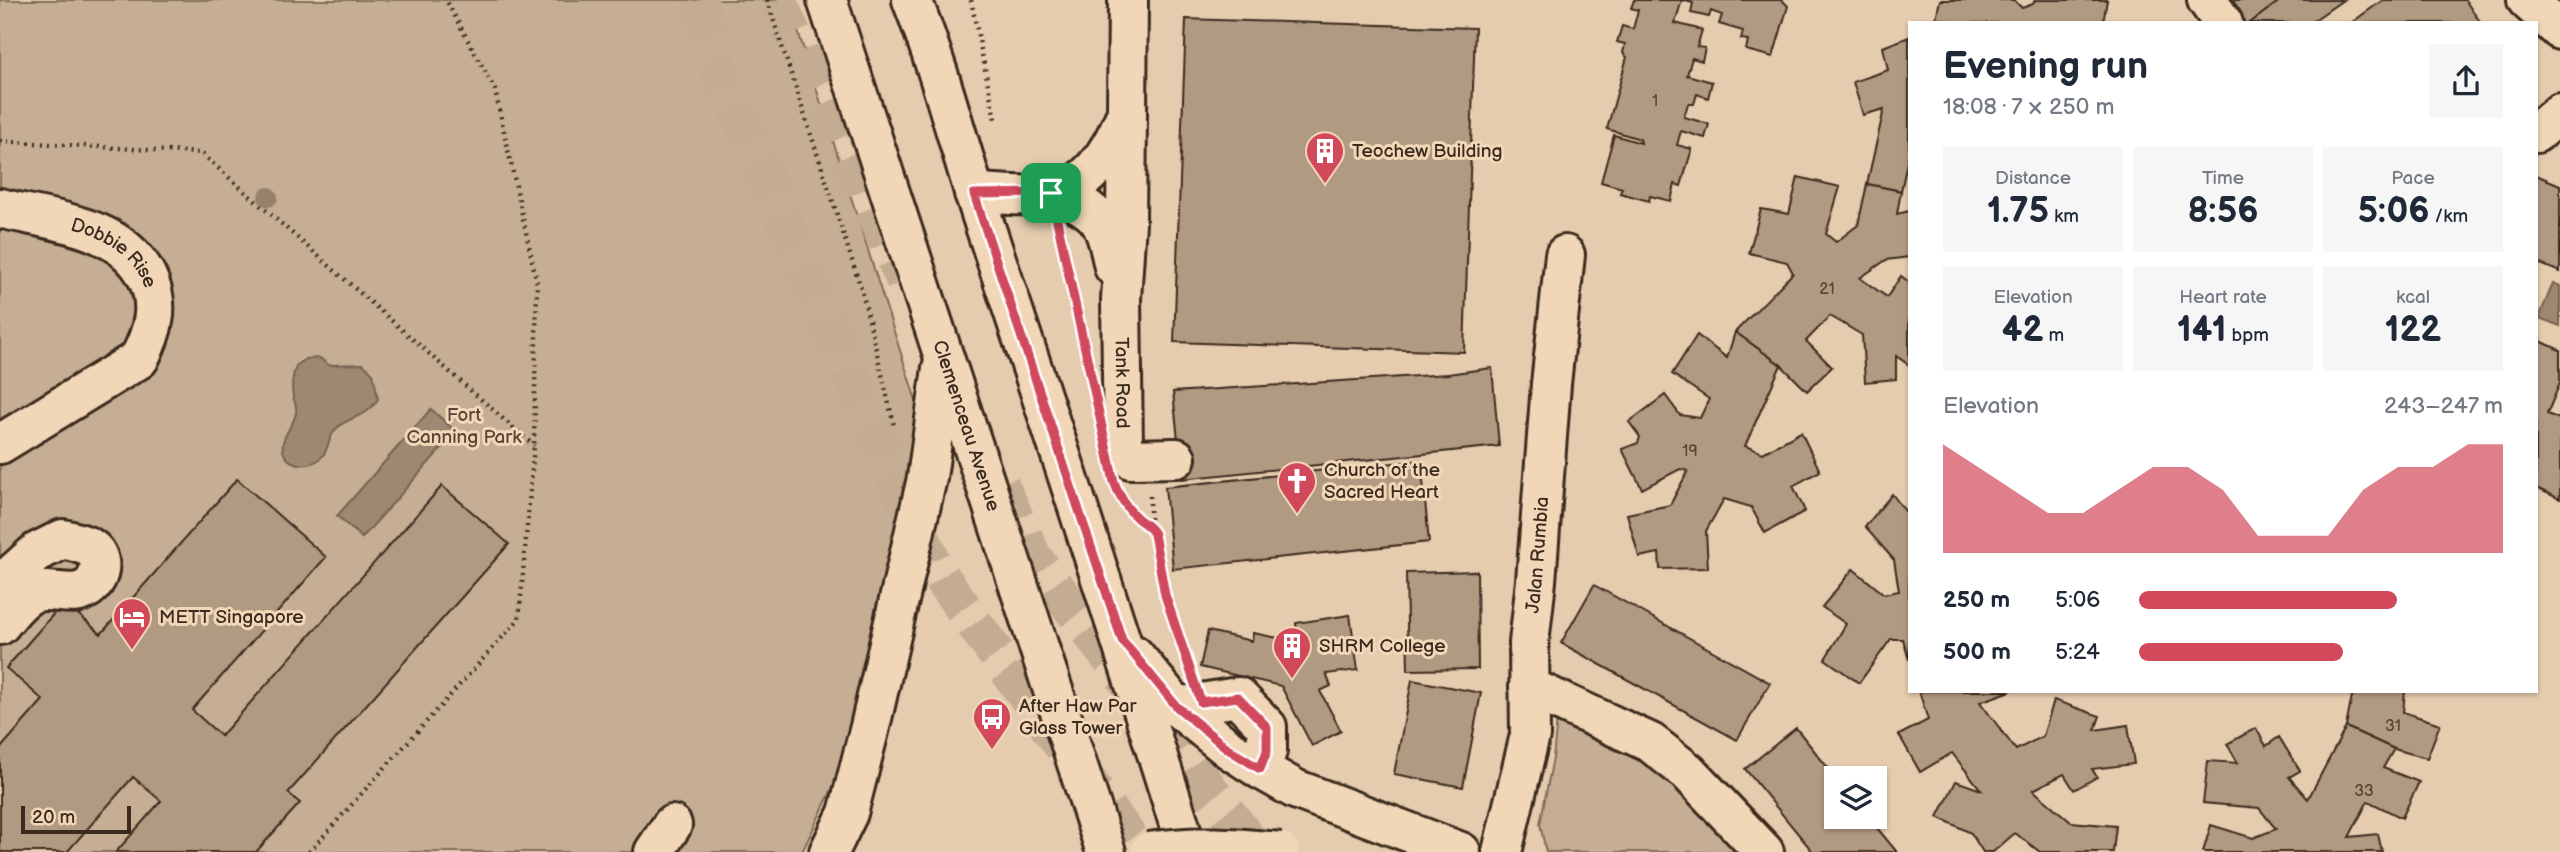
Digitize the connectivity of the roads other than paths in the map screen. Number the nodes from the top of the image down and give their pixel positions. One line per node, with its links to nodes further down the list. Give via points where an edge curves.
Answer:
1 (827, 0): 16 (main road, Clemenceau Avenue)
2 (912, 0): 12 (main road)
3 (1128, 0): 9 (main road, Tank Road)
4 (2207, 0): 6 (main road)
5 (2527, 0): 7 (main road)
6 (2221, 21)
7 (2560, 30)
8 (2560, 113): 10 (main road)
9 (1125, 118): 11 (main road, Tank Road, via 1114,144 1097,166 1083,180); 15 (main road, Tank Road)
10 (2538, 131)
11 (1054, 193): 12 (main road, Tank Road); 15 (main road, Tank Road, via 1093,211 1102,221)
12 (974, 194): 21 (main road)
13 (0, 208): 17 (main road, Dobbie Rise, via 98,233 122,244 140,262 156,311 151,336 139,359)
14 (1564, 256): 22 (main road, Jalan Rumbia, via 1529,643)
15 (1121, 299): 18 (main road, Tank Road, via 1124,453 1138,460)
16 (944, 359): 23 (main road, via 927,478 870,727 848,813); 24 (main road, Clemenceau Avenue)
17 (0, 444)
18 (1175, 458)
19 (0, 586): 20 (main road, via 37,552 63,539 89,547 99,559 94,583 87,589 72,594 52,590 31,594)
20 (0, 625)
21 (1122, 640): 26 (main road); 28 (main road, via 1228,749 1295,789)
22 (1529, 687): 29 (main road, Jalan Rumbia, via 1530,735); 30 (main road, via 1651,743 1688,772)
23 (829, 852)
24 (1106, 852)
25 (1150, 852): 27 (main road, bridge, via 1197,847)
26 (1188, 852)
27 (1280, 852)
28 (1461, 852)
29 (1502, 852)
30 (1764, 852)

